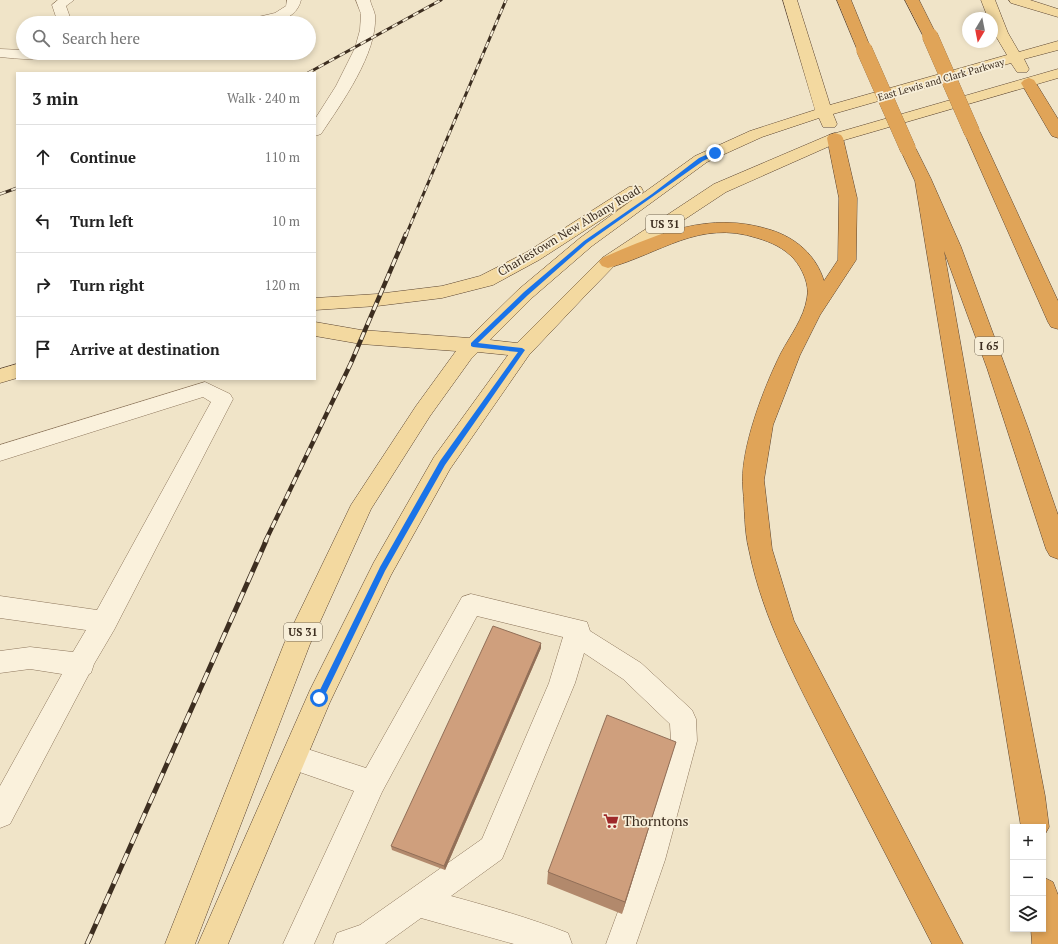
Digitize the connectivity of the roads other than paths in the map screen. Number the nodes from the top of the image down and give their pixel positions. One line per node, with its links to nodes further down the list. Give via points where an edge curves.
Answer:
1 (67, 0): 10 (street, via 59,5)
2 (294, 0): 11 (street, via 292,8)
3 (363, 0): 19 (street, via 367,5 369,20 364,44)
4 (790, 0): 18 (main road)
5 (844, 0): 23 (highway, I 65, bridge)
6 (912, 0): 24 (highway, bridge)
7 (988, 0): 15 (main road, via 1001,33)
8 (1016, 0): 9 (main road)
9 (1058, 13)
10 (63, 16)
11 (280, 16)
12 (1058, 45): 15 (main road, East Lewis and Clark Parkway)
13 (0, 53): 14 (street)
14 (16, 54)
15 (1016, 57): 17 (main road); 18 (main road, East Lewis and Clark Parkway)
16 (1058, 73): 17 (main road)
17 (1029, 83): 20 (highway); 21 (main road, US 31)
18 (824, 112): 21 (main road); 22 (main road, US 31, via 756,134)
19 (316, 129)
20 (1058, 133)
21 (835, 138): 25 (main road, US 31, via 720,188); 29 (highway, via 848,198 847,260)
22 (701, 160): 26 (main road, Charlestown New Albany Road, via 640,188 533,256 486,281 442,292); 31 (main road, US 31, via 586,242 526,293)
23 (923, 179): 36 (highway, I 65, via 1003,383); 45 (highway)
24 (1014, 226): 27 (highway); 28 (highway)
25 (608, 262): 29 (highway, via 700,229 725,226 763,232 790,246 802,256 815,279 817,297); 32 (main road, US 31)
26 (316, 304)
27 (1058, 311)
28 (1058, 322)
29 (807, 324): 55 (highway, via 790,355 762,425 753,480 760,549 782,622 824,708)
30 (316, 329): 31 (main road, via 361,338)
31 (473, 345): 32 (main road); 49 (main road, US 31, via 422,412 362,505 297,644)
32 (522, 350): 42 (main road, US 31, via 442,463 382,569 319,698)
33 (16, 371): 34 (main road)
34 (0, 376)
35 (0, 453): 38 (street, via 205,389 223,399)
36 (1058, 549)
37 (0, 607): 38 (street)
38 (104, 622): 41 (street)
39 (576, 635): 43 (street, via 578,630 471,604); 47 (street, via 562,683 492,849); 54 (street, via 632,671 684,719 684,741 651,860)
40 (0, 662): 41 (street, via 30,658)
41 (82, 665): 44 (street)
42 (295, 758): 43 (street); 50 (main road, US 31)
43 (372, 783): 51 (street)
44 (0, 814)
45 (1035, 824)
46 (1043, 896): 48 (highway)
47 (418, 902): 52 (street, via 368,938); 53 (street, via 509,926)
48 (1047, 934)
49 (180, 944)
50 (213, 944)
51 (298, 944)
52 (348, 944)
53 (557, 944)
54 (621, 944)
55 (948, 944)

